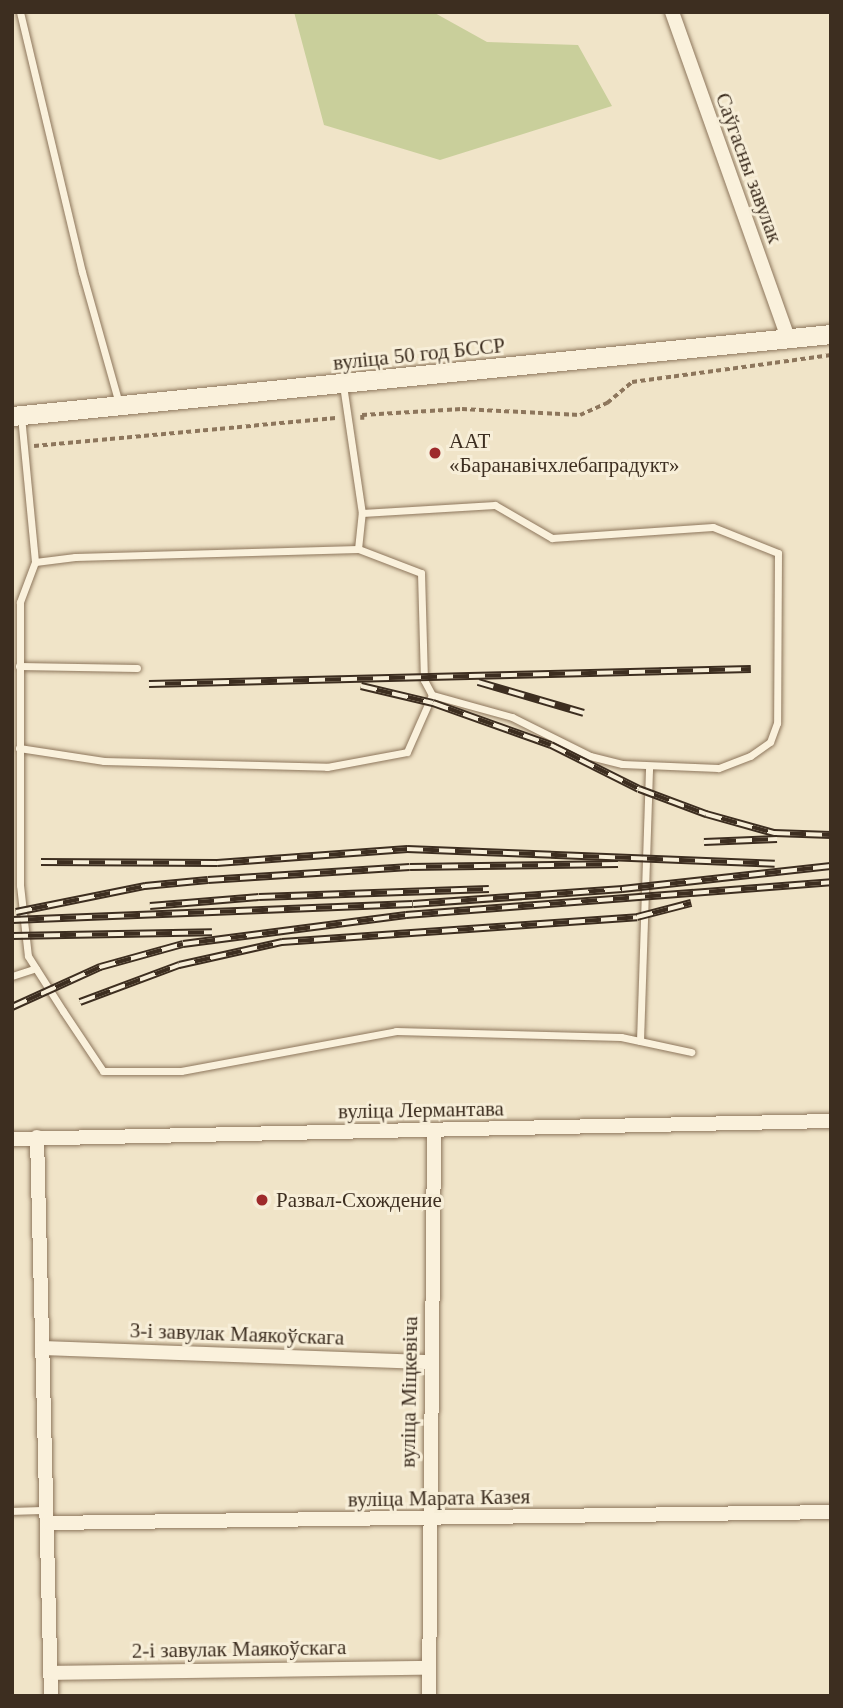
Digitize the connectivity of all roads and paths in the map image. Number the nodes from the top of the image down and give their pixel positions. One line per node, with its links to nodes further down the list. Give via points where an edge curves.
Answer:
1 (20, 12): 7 (lane, via 82,272)
2 (672, 12): 4 (street, Саўгасны завулак)
3 (831, 334): 4 (main road, вуліца 50 год БССР)
4 (788, 338): 6 (main road, вуліца 50 год БССР)
5 (831, 355): 9 (path, via 632,382 607,403 580,415 462,408)
6 (343, 384): 7 (main road, вуліца 50 год БССР); 9 (lane)
7 (120, 408): 8 (main road, вуліца 50 год БССР)
8 (17, 416): 10 (lane)
9 (348, 417): 10 (path); 11 (lane)
10 (24, 447): 13 (lane)
11 (362, 513): 12 (lane); 19 (lane, via 495,505 552,538 713,527 778,553 777,723 770,742 750,756 718,768)
12 (358, 549): 13 (lane); 17 (lane, via 421,573 424,680)
13 (35, 562): 14 (lane)
14 (16, 625): 15 (lane)
15 (19, 666): 16 (lane); 18 (lane)
16 (137, 668)
17 (432, 695): 18 (lane, via 407,752 327,767 104,761); 19 (lane, via 512,717 590,756)
18 (19, 748): 20 (lane)
19 (649, 766): 23 (lane)
20 (16, 857): 21 (lane, via 28,956)
21 (36, 968): 22 (lane); 23 (lane, via 103,1071 181,1070 396,1031)
22 (12, 976)
23 (640, 1041): 24 (lane)
24 (691, 1052)
25 (831, 1121): 26 (street, вуліца Лермантава)
26 (435, 1131): 27 (street, вуліца Лермантава); 30 (street, вуліца Міцкевіча)
27 (37, 1137): 28 (street, вуліца Лермантава); 29 (street)
28 (12, 1139)
29 (43, 1348): 30 (street, 3-і завулак Маякоўскага); 33 (street)
30 (430, 1362): 34 (street, вуліца Міцкевіча)
31 (12, 1511): 33 (lane)
32 (831, 1512): 34 (street, вуліца Марата Казея)
33 (48, 1516): 34 (street, вуліца Марата Казея); 36 (street)
34 (427, 1520): 35 (street, вуліца Міцкевіча)
35 (429, 1668): 36 (street, 2-і завулак Маякоўскага); 38 (street, вуліца Міцкевіча)
36 (51, 1673): 37 (street)
37 (51, 1696)
38 (429, 1696)

